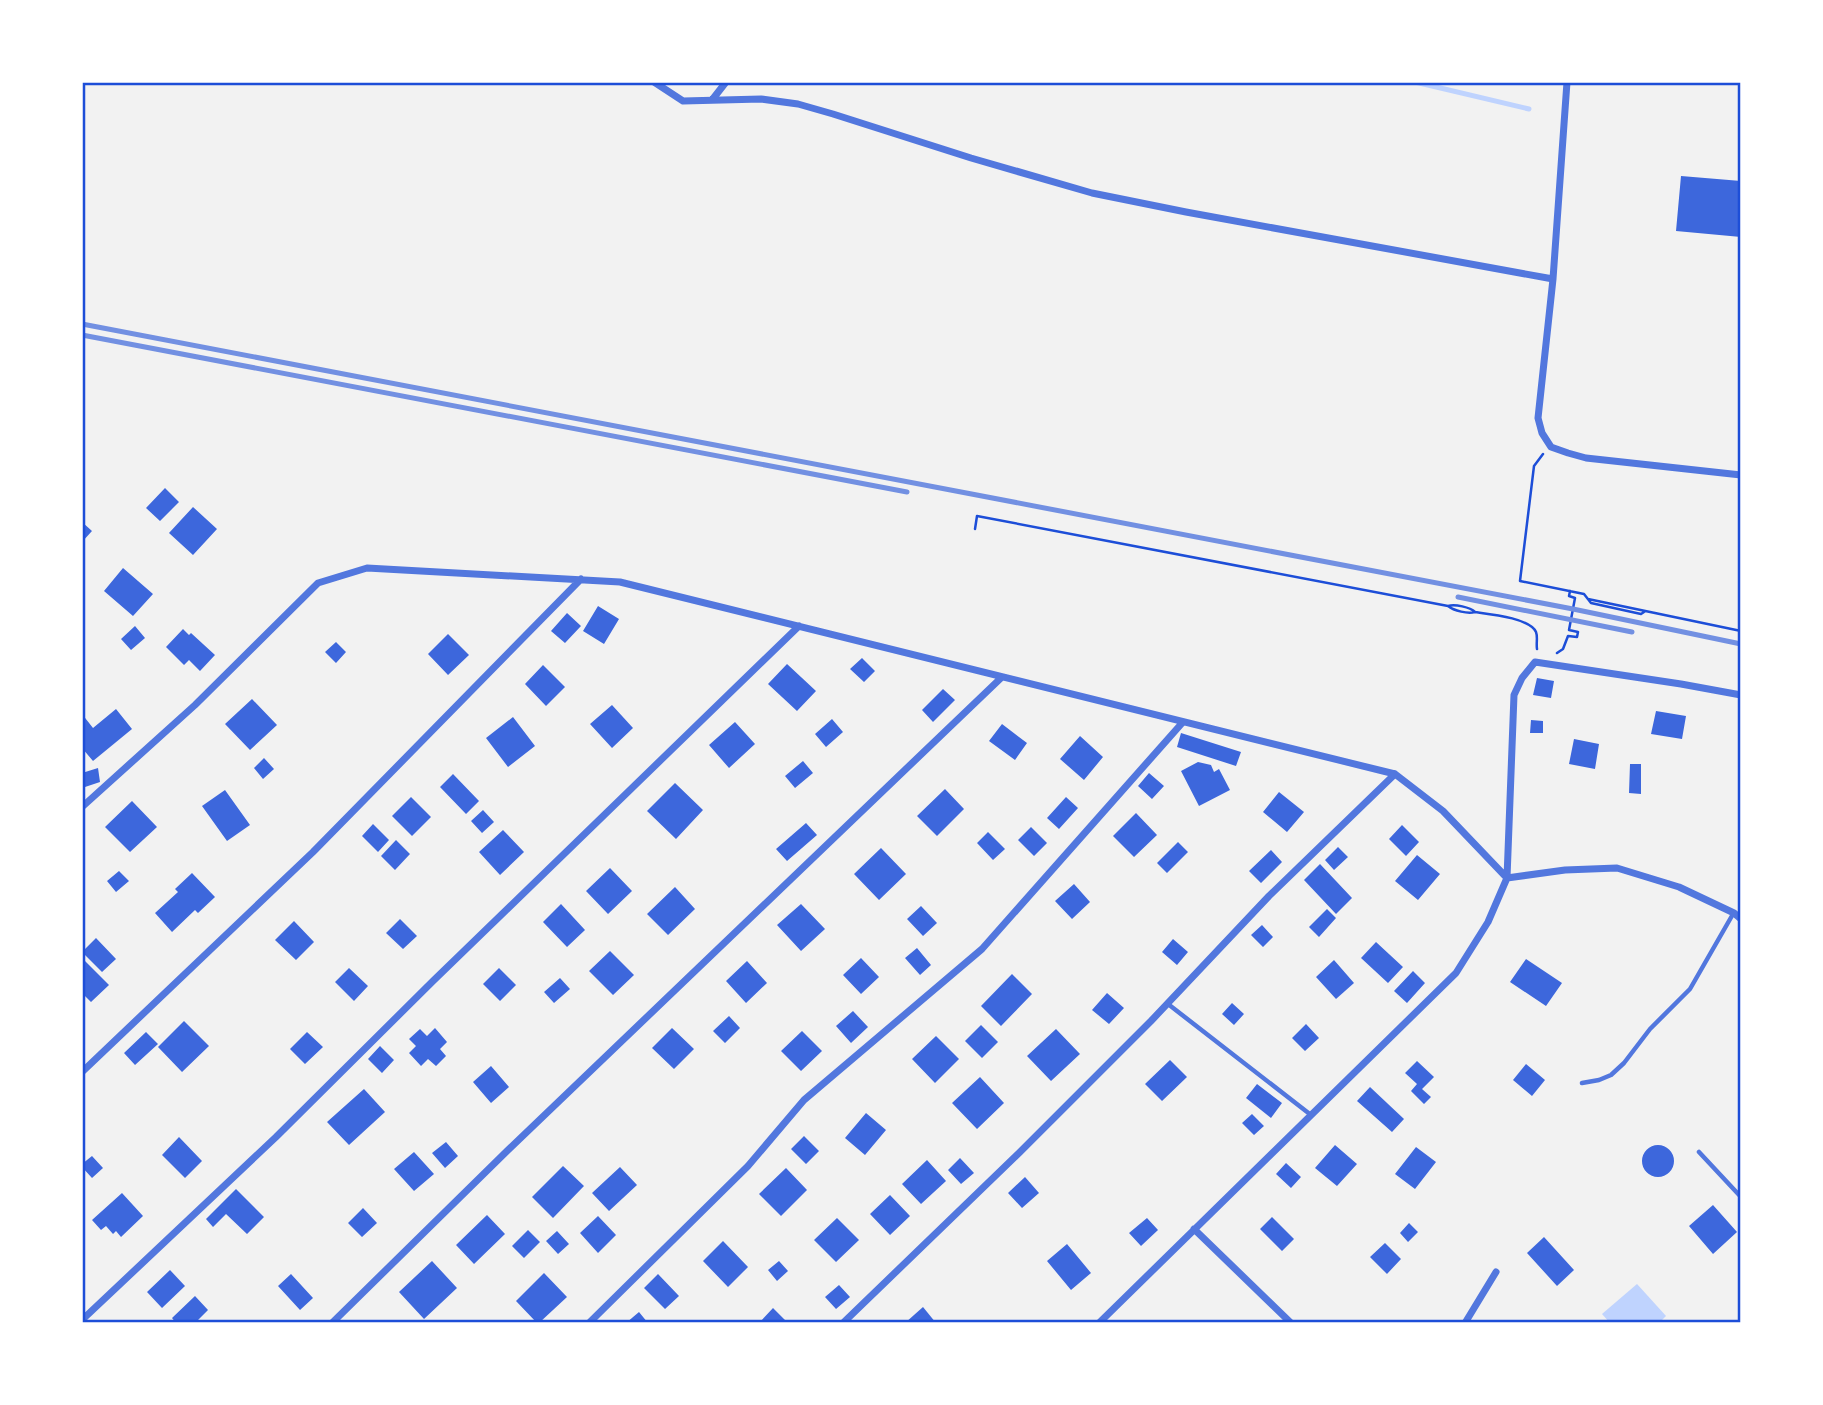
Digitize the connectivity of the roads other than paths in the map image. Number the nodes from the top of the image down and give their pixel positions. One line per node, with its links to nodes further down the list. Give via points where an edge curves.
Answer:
1 (654, 82): 4 (street, via 683,101)
2 (726, 82): 4 (street)
3 (1567, 82): 5 (street)
4 (712, 100): 5 (street, via 797,104 1092,193)
5 (1553, 279): 6 (street, via 1538,418 1551,447 1586,458)
6 (1741, 475)
7 (581, 579): 8 (street, via 620,582); 13 (street, via 367,568 318,583 195,705); 18 (street, via 313,852)
8 (799, 626): 9 (street); 25 (street)
9 (1002, 677): 11 (street); 26 (street)
10 (1741, 695): 14 (street, via 1535,662 1514,695)
11 (1183, 722): 12 (street); 27 (street, via 982,949 804,1100 748,1166)
12 (1395, 774): 14 (street, via 1443,811); 17 (street)
13 (82, 807)
14 (1507, 878): 15 (street, via 1616,868 1679,887); 20 (street, via 1488,922 1456,973)
15 (1734, 913): 16 (street); 19 (lane, via 1690,989 1611,1075)
16 (1741, 919)
17 (1167, 1003): 20 (lane); 28 (street)
18 (82, 1072)
19 (1582, 1083)
20 (1311, 1115): 23 (street)
21 (1699, 1152): 22 (lane)
22 (1741, 1197)
23 (1194, 1228): 29 (street); 30 (street)
24 (1496, 1272): 31 (street)
25 (82, 1320)
26 (332, 1323)
27 (589, 1323)
28 (843, 1323)
29 (1099, 1323)
30 (1291, 1323)
31 (1465, 1323)

